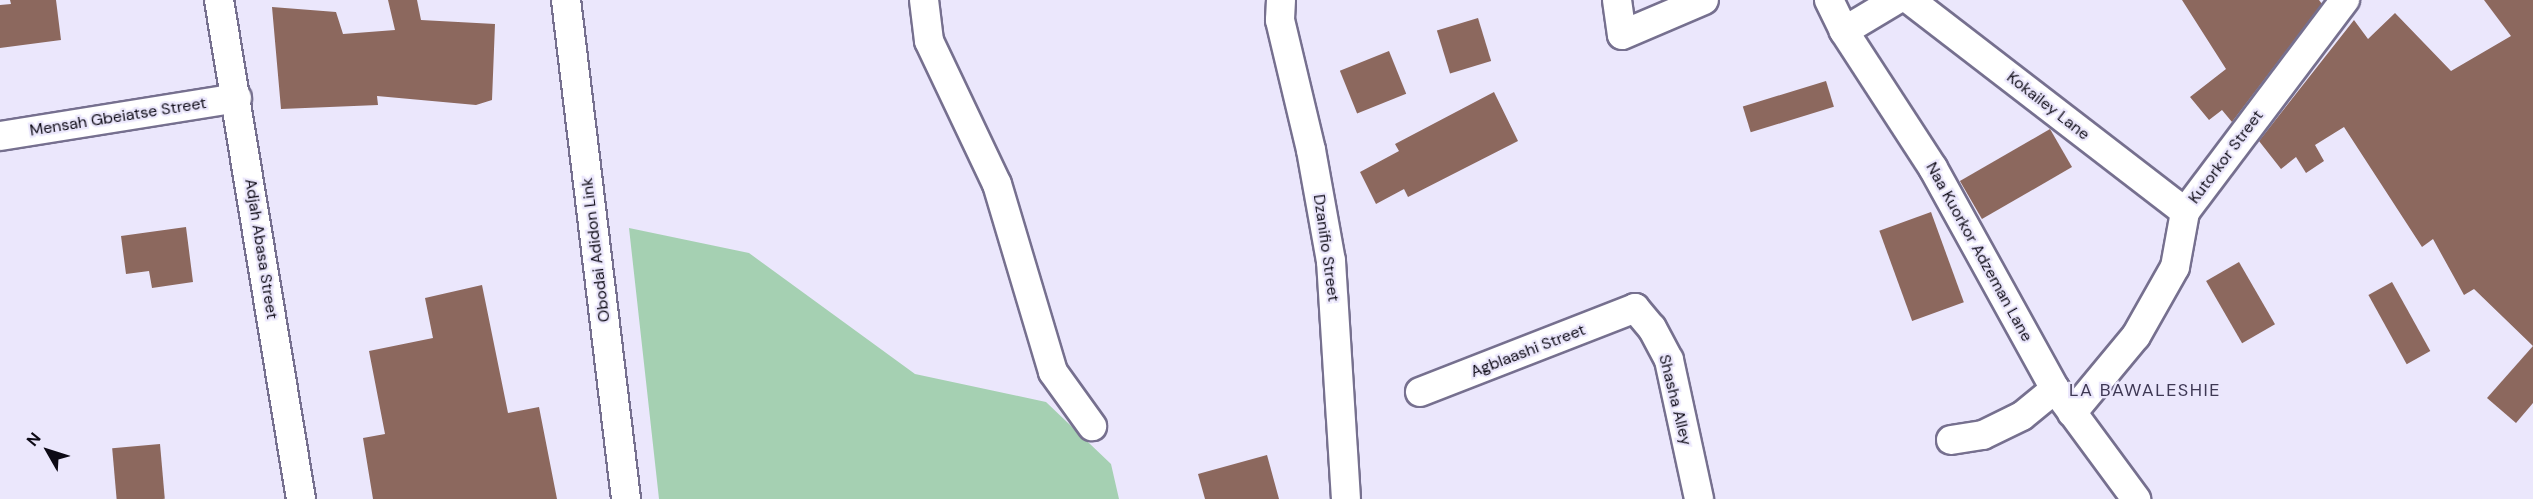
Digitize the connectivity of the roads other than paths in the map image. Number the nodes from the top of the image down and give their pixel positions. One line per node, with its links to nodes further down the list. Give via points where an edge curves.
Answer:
1 (219, 0): 12 (street, Adjah Abasa Street)
2 (566, 0): 22 (street, Obodai Adidon Link)
3 (924, 0): 19 (street, via 929,41 997,184 1053,372)
4 (1281, 0): 23 (street, Dzanifio Street, via 1280,20 1311,150 1331,261)
5 (1617, 0): 6 (street, via 1622,35)
6 (1704, 0)
7 (1829, 0): 11 (street, Naa Kuorkor Adzeman Lane)
8 (1896, 0): 11 (street)
9 (1910, 0): 14 (street, Kokailey Lane)
10 (2344, 0): 14 (street, Kutorkor Street)
11 (1844, 31): 16 (street, Naa Kuorkor Adzeman Lane, via 1933,168)
12 (237, 98): 13 (street, Mensah Gbeiatse Street); 21 (street, Adjah Abasa Street)
13 (0, 136)
14 (2185, 212): 18 (street, Kutorkor Street, via 2175,267 2136,336)
15 (1635, 308): 17 (street, Agblaashi Street); 24 (street, Shasha Alley, via 1652,328 1669,360)
16 (2055, 389): 18 (street, Naa Kuorkor Adzeman Lane); 20 (street, via 2022,416 1983,435)
17 (1420, 392)
18 (2072, 413): 25 (street, Naa Kuorkor Adzeman Lane)
19 (1092, 426)
20 (1951, 440)
21 (301, 499)
22 (626, 499)
23 (1347, 499)
24 (1699, 499)
25 (2136, 499)

